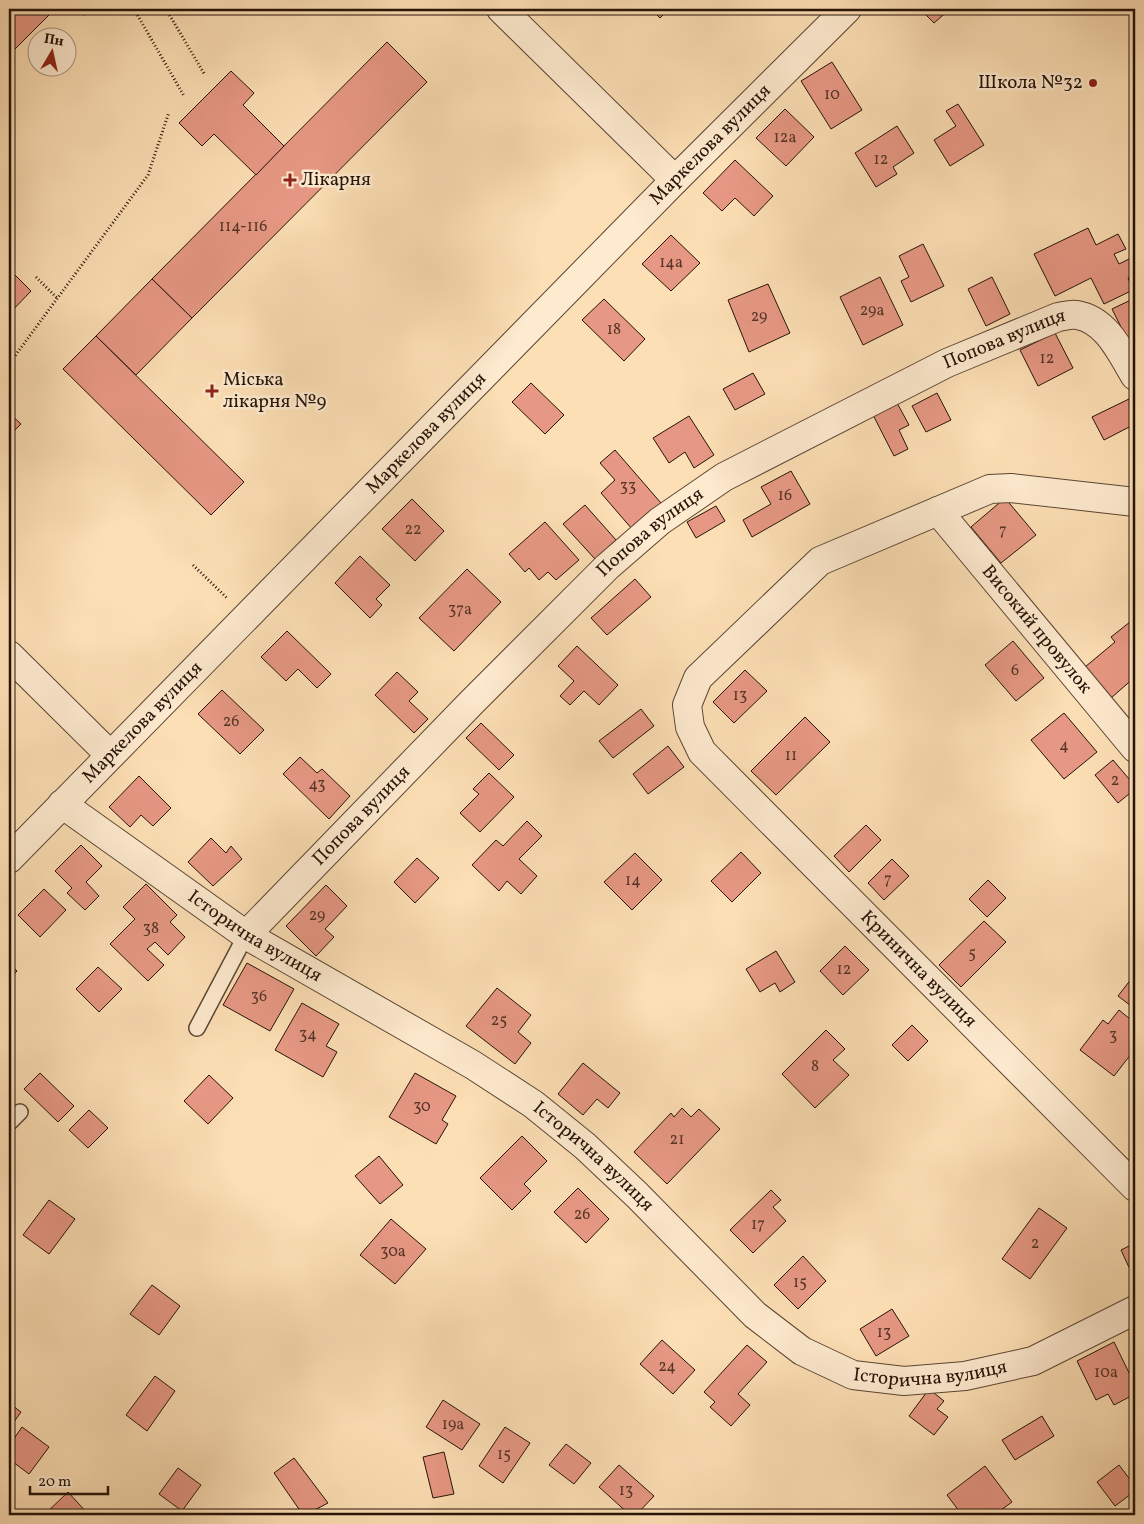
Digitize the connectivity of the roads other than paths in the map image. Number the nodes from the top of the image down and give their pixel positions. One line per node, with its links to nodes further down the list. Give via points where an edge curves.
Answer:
1 (501, 9): 3 (street)
2 (847, 9): 3 (street, Маркелова вулиця)
3 (675, 180): 9 (street, Маркелова вулиця)
4 (1135, 376): 12 (street, Попова вулиця, via 1110,335 1095,321 1076,314 1058,317 947,363 724,477 660,521 607,567)
5 (1135, 502): 6 (street, Кринична вулиця, via 1011,488 990,490)
6 (938, 511): 8 (street, Високий провулок); 16 (street, Кринична вулиця, via 820,561 698,678 687,705 690,727 702,752)
7 (9, 655): 9 (street)
8 (1135, 748)
9 (110, 756): 10 (street, Маркелова вулиця)
10 (62, 804): 11 (street, Маркелова вулиця); 12 (street, Історична вулиця)
11 (9, 859)
12 (246, 935): 13 (lane); 17 (street, Історична вулиця, via 473,1065 532,1104 598,1158 755,1315 802,1351 853,1375 904,1381 964,1376 1033,1361)
13 (197, 1028)
14 (20, 1112): 15 (lane)
15 (9, 1124)
16 (1135, 1187)
17 (1135, 1310)

